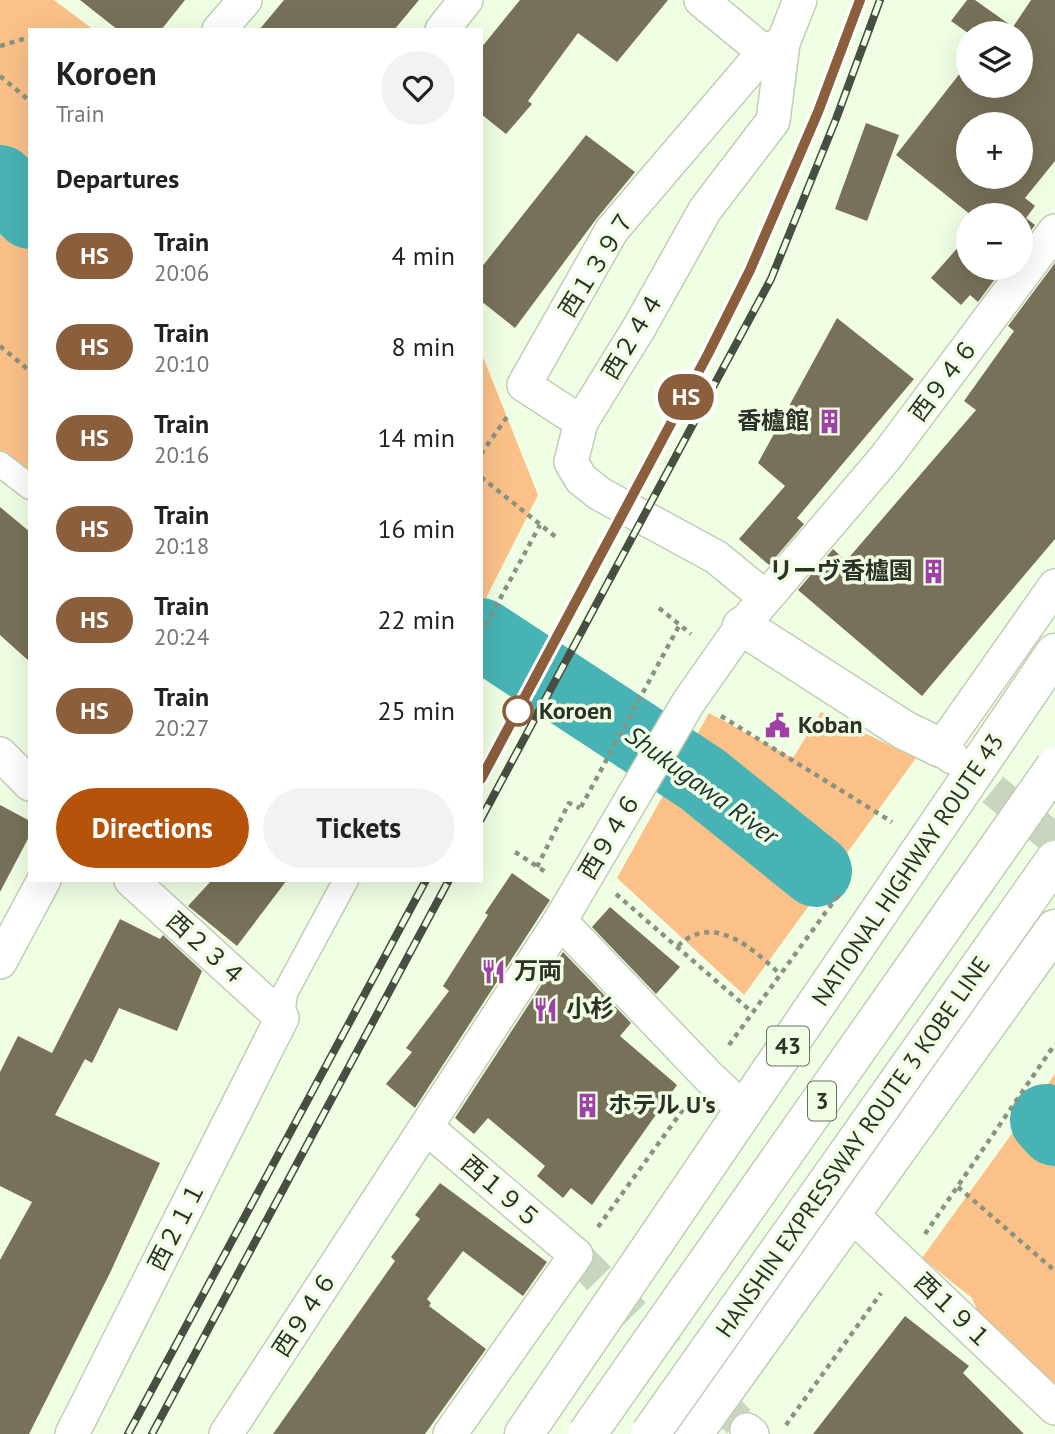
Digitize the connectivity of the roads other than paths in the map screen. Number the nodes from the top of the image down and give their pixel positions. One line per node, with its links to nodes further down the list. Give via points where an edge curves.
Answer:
1 (245, 0): 5 (street)
2 (466, 0): 6 (street)
3 (701, 0): 7 (street)
4 (800, 0): 7 (street, 西２４４)
5 (221, 28)
6 (444, 28)
7 (774, 47): 9 (street, 西２４４, via 773,121 705,210); 9 (street, 西１３９７, via 612,230 524,384)
8 (1055, 231): 13 (street, 西９４６, via 886,457)
9 (581, 422): 13 (street, 西２４４, via 571,462 581,479 600,494 716,556)
10 (0, 464): 11 (street)
11 (28, 485)
12 (1055, 586): 16 (street)
13 (765, 597): 14 (street, 西９４６)
14 (742, 626): 16 (main road); 24 (street, 西９４６, via 688,703)
15 (1055, 653): 28 (main road, NATIONAL HIGHWAY ROUTE 43 / 43)
16 (947, 753)
17 (0, 754): 19 (street)
18 (1055, 767): 36 (main road, 3, bridge)
19 (28, 782)
20 (1055, 860): 37 (main road, HANSHIN EXPRESSWAY ROUTE 3 KOBE LINE / 3, bridge)
21 (43, 882): 26 (street)
22 (133, 882): 27 (street, 西２３４)
23 (345, 882): 27 (street, 西２１１)
24 (560, 921): 28 (street, via 706,1076); 29 (street, 西９４６)
25 (1055, 929): 30 (main road)
26 (0, 962)
27 (284, 1005): 32 (street, 西２１１)
28 (744, 1110): 35 (main road, NATIONAL HIGHWAY ROUTE 43 / 43)
29 (427, 1128): 33 (street, 西９４６); 34 (street, 西１９５, via 576,1255)
30 (851, 1214): 31 (street, 西１９１); 38 (main road)
31 (1055, 1408)
32 (72, 1434)
33 (226, 1434)
34 (450, 1434)
35 (524, 1434)
36 (587, 1434)
37 (650, 1434)
38 (693, 1434)

